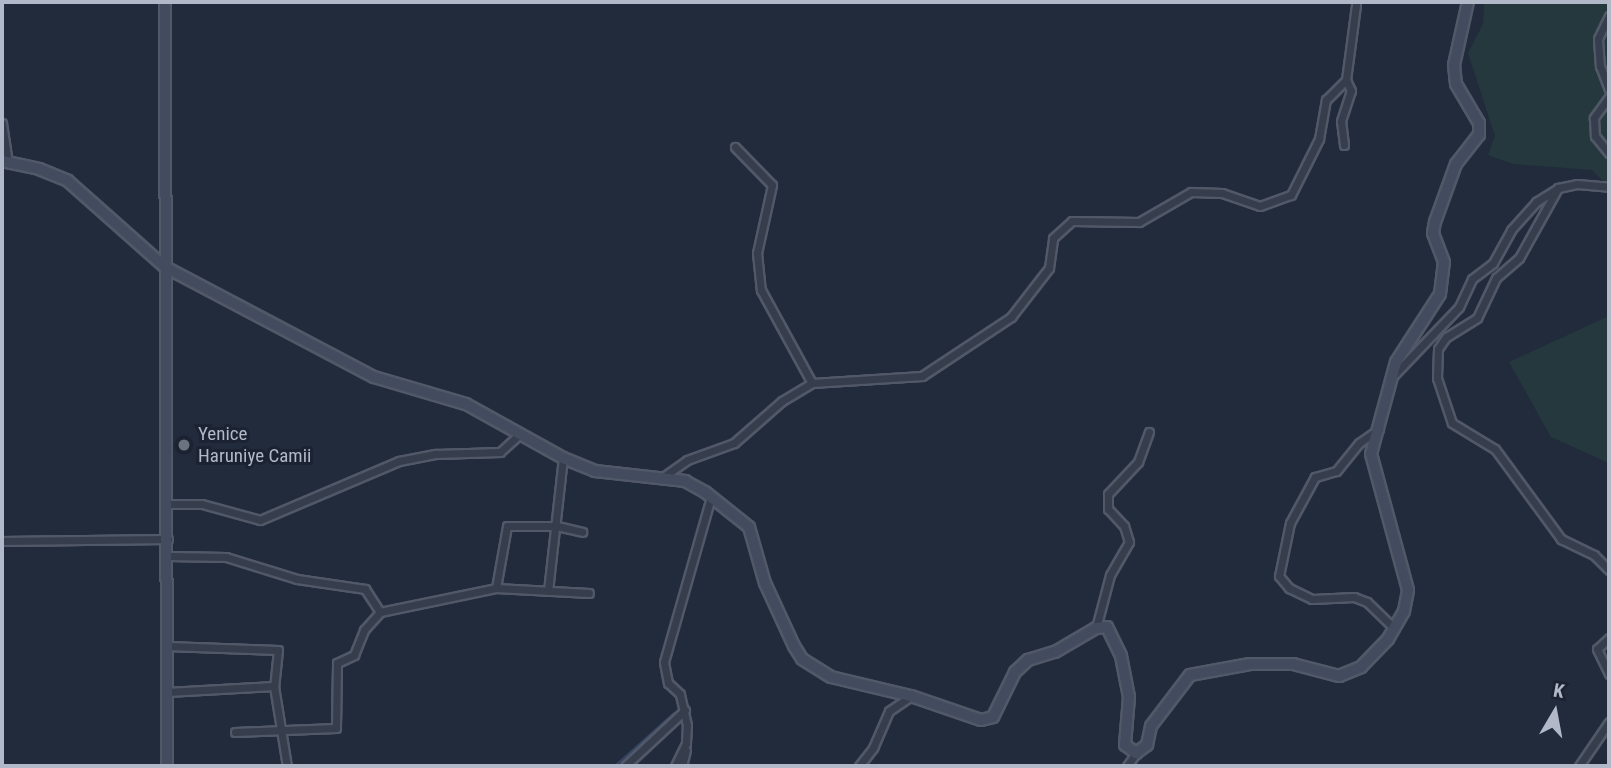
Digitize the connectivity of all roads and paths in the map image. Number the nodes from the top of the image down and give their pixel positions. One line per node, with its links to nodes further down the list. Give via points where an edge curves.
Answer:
1 (166, 2): 15 (street)
2 (1468, 2): 16 (street, via 1454,65 1456,84 1479,123 1479,135 1456,164 1435,222 1433,233 1444,262 1440,294)
3 (1356, 5): 5 (street)
4 (1609, 16): 6 (street, via 1598,39 1600,66)
5 (1346, 80): 9 (street, via 1351,91 1341,121); 17 (street, via 1326,100 1319,139 1301,181 1280,202 1261,206 1203,191 1177,197 1139,222 1072,221 1054,238 1048,268 1011,317 922,376)
6 (1609, 89)
7 (1609, 97): 11 (street, via 1594,118 1595,136)
8 (2, 123): 12 (street)
9 (1344, 145)
10 (735, 147): 17 (street, via 772,185 757,253 761,290)
11 (1609, 153)
12 (5, 162): 15 (street, via 68,181)
13 (1609, 187): 14 (street, via 1577,184)
14 (1558, 188): 16 (street, via 1536,202 1511,230 1493,263 1472,279 1459,307); 30 (street, via 1520,258 1496,278 1476,318 1446,337 1438,349 1437,378 1452,423 1495,449 1561,539 1594,555)
15 (165, 267): 20 (street, via 374,377 418,394 466,404); 24 (street)
16 (1387, 382): 18 (street)
17 (812, 383): 22 (street, via 782,401 734,443 687,460)
18 (1380, 429): 36 (street, via 1371,454 1374,473 1408,590 1404,611); 36 (street, via 1359,443 1336,471 1315,477 1308,486 1290,523 1279,576 1289,588 1312,599 1354,597 1367,602)
19 (1149, 432): 35 (street, via 1138,462 1108,494 1108,509 1124,526 1129,542 1110,575)
20 (520, 434): 21 (street); 24 (street, via 500,452 399,461 261,520 202,503)
21 (563, 458): 22 (street, via 619,476); 25 (street)
22 (663, 477): 23 (street, via 685,481)
23 (711, 497): 42 (street, via 749,527 765,583 802,659 831,677); 43 (street, via 664,662 668,683 680,694)
24 (168, 504): 27 (street)
25 (557, 526): 26 (street); 31 (street, via 505,528); 32 (street)
26 (582, 532)
27 (168, 539): 28 (street); 29 (street)
28 (2, 541)
29 (168, 556): 34 (street, via 226,557 297,579 365,589); 38 (street)
30 (1609, 570)
31 (496, 588): 32 (street); 34 (street)
32 (548, 591): 33 (street)
33 (589, 593)
34 (380, 612): 45 (street, via 364,630 354,655 337,663 336,728)
35 (1096, 628): 42 (street, via 1055,652 1028,660 1015,672 993,717 981,720); 48 (street, via 1107,627 1114,634 1129,697 1125,745)
36 (1394, 628): 48 (street, via 1361,667 1339,676 1293,664 1250,664 1190,675 1152,726 1147,744)
37 (1609, 638): 39 (street, via 1597,649)
38 (167, 646): 40 (street, via 276,648); 41 (street)
39 (1609, 674)
40 (274, 686): 41 (street); 45 (street)
41 (167, 692): 49 (street)
42 (911, 696): 54 (street, via 889,711 869,755)
43 (685, 710): 47 (street); 51 (street)
44 (1609, 722): 56 (street)
45 (278, 729): 46 (street); 50 (street)
46 (235, 732)
47 (687, 743): 52 (street); 53 (street)
48 (1136, 753): 55 (street)
49 (167, 766)
50 (286, 766)
51 (625, 766)
52 (675, 766)
53 (682, 766)
54 (859, 766)
55 (1127, 766)
56 (1579, 766)

